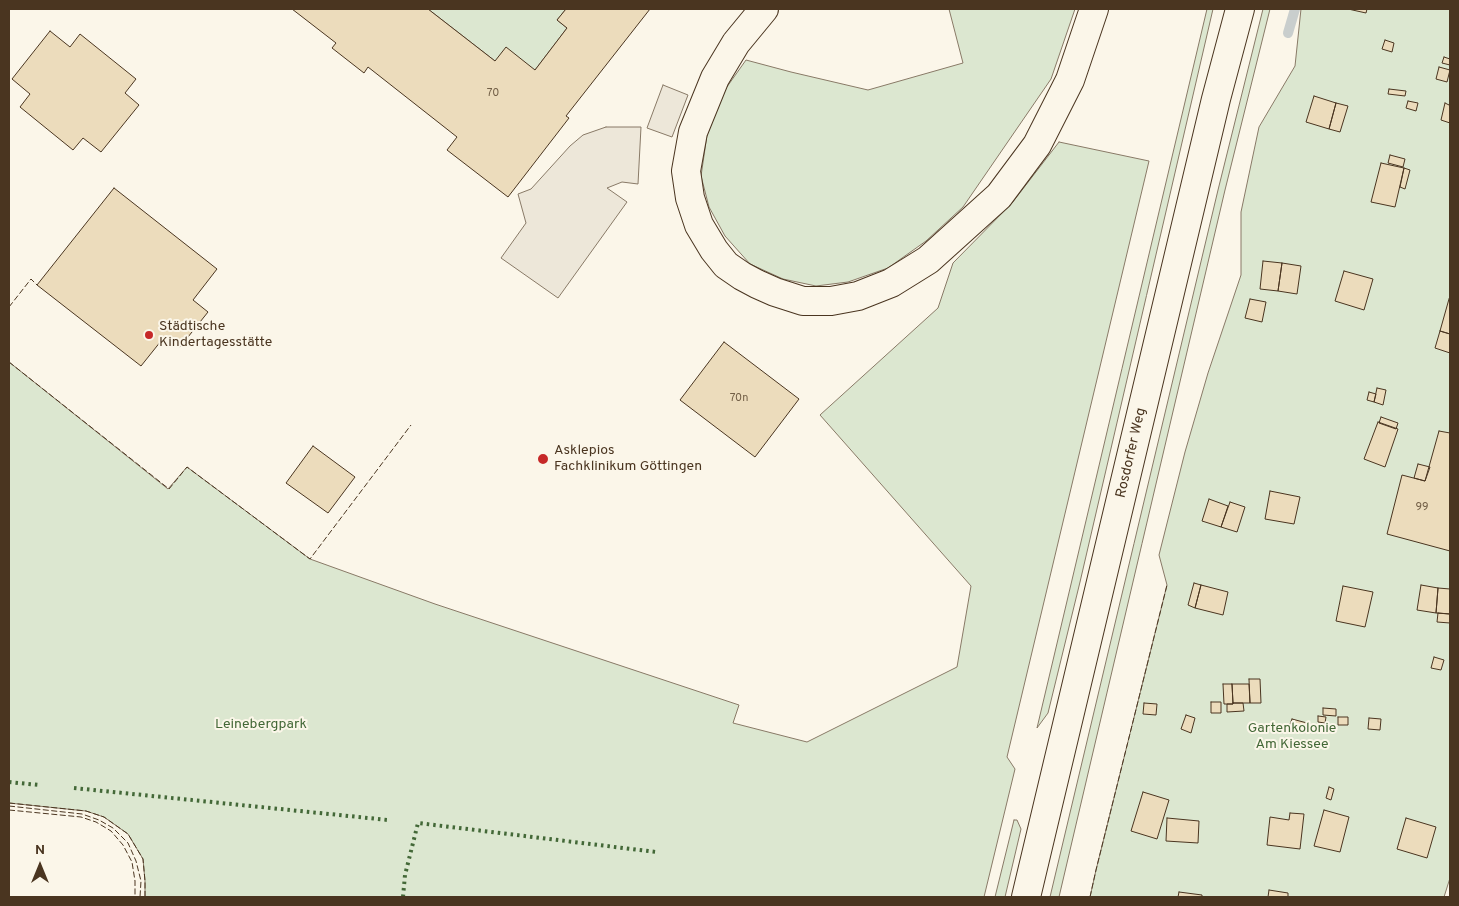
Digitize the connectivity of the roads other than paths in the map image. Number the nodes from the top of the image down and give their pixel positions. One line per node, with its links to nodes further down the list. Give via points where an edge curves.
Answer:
1 (764, 9): 2 (main road, via 736,43 715,78 693,132 686,171 690,198 699,225 726,265 776,292 803,301 831,301 858,296 891,283 928,260 999,196 1037,145 1070,80)
2 (1094, 9)
3 (1240, 9): 4 (main road, Rosdorfer Weg)
4 (1026, 897)

